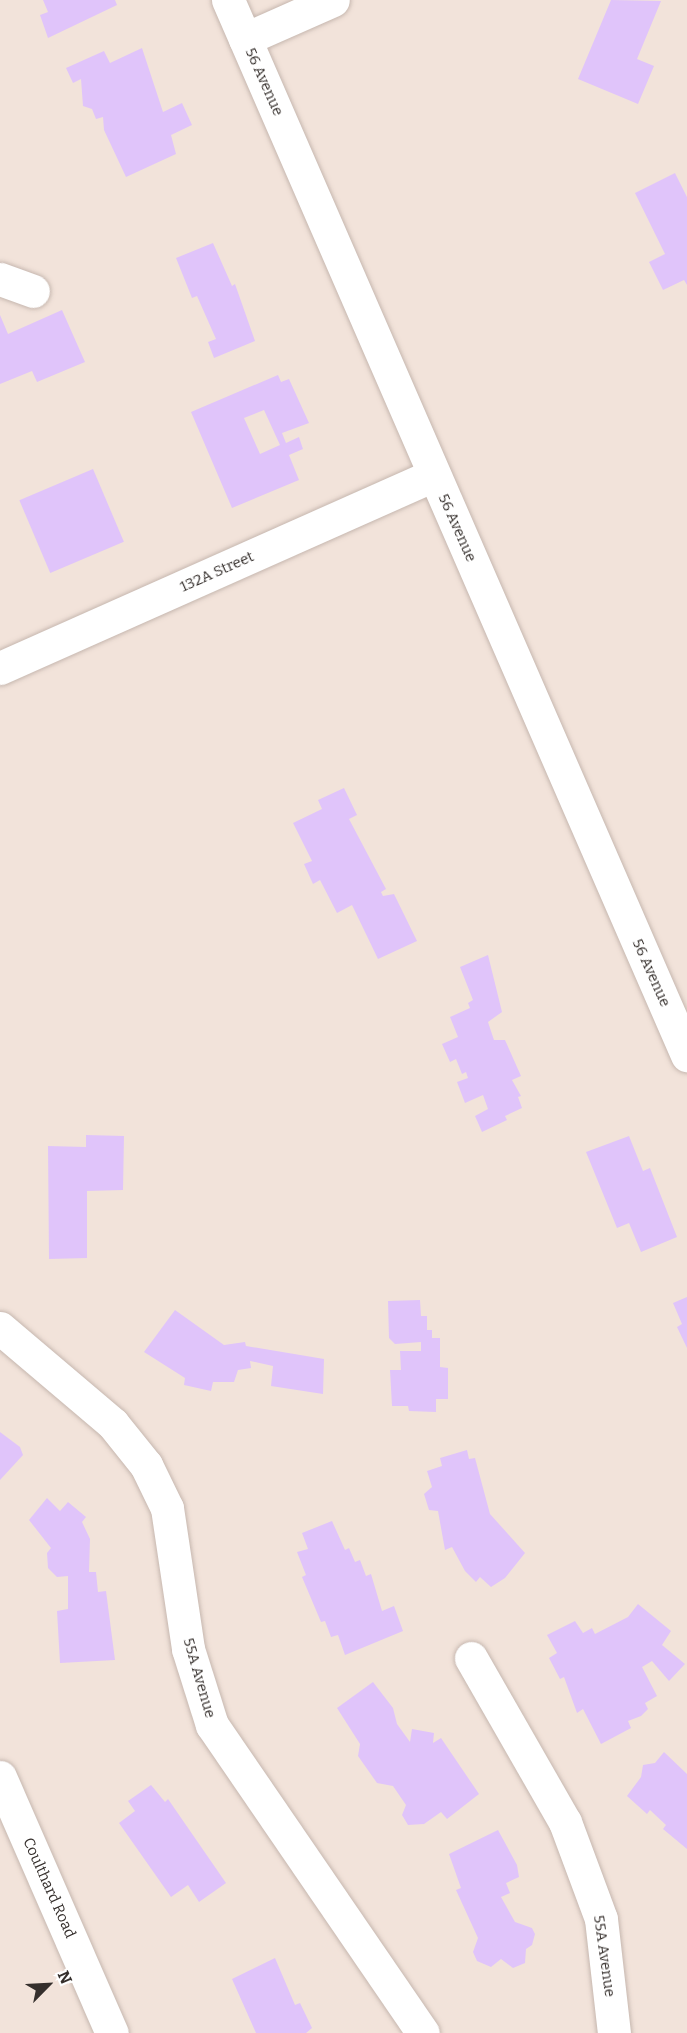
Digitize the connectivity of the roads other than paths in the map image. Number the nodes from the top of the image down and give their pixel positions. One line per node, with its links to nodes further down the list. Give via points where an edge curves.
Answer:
1 (228, 0): 3 (street, 56 Avenue)
2 (333, 0): 3 (street)
3 (245, 39): 6 (street, 56 Avenue)
4 (0, 279): 5 (street)
5 (33, 291)
6 (434, 475): 7 (street, 132A Street); 8 (street, 56 Avenue)
7 (0, 668)
8 (687, 1055)
9 (0, 1328): 13 (street, 55A Avenue, via 113,1424 146,1465 167,1508 188,1649 212,1725)
10 (471, 1658): 14 (street, 55A Avenue, via 565,1822 602,1919)
11 (0, 1777): 12 (street, Coulthard Road)
12 (112, 2033)
13 (423, 2033)
14 (614, 2033)

